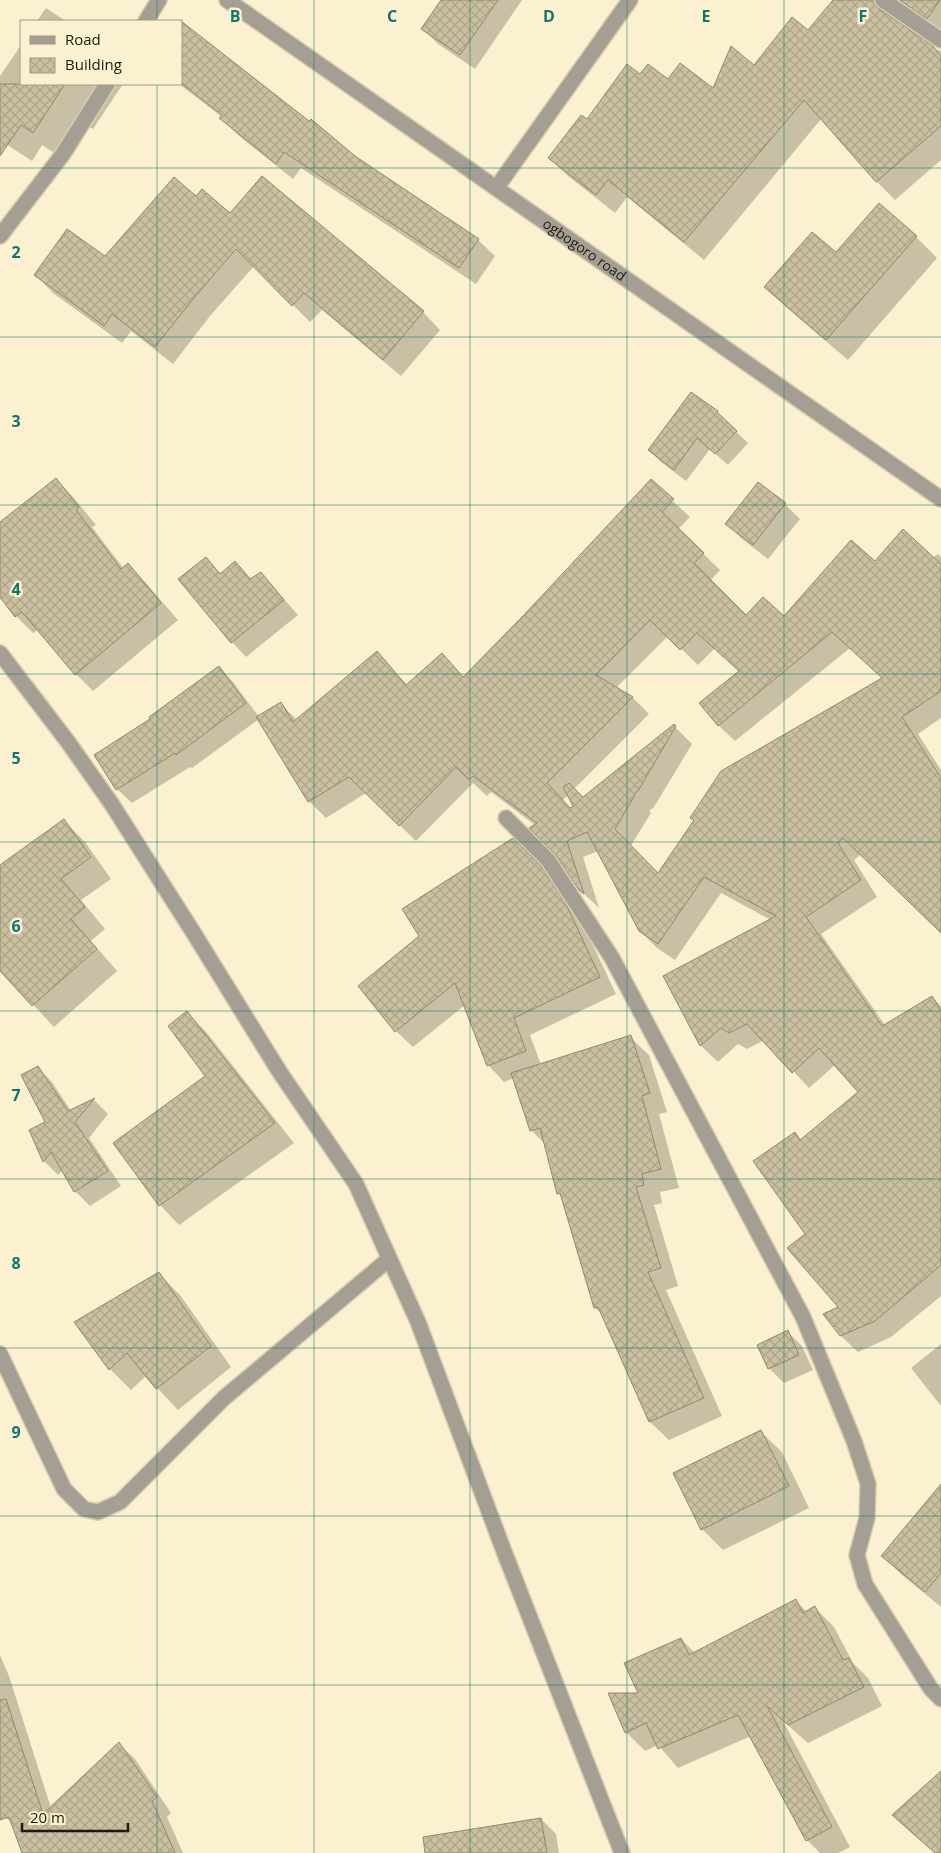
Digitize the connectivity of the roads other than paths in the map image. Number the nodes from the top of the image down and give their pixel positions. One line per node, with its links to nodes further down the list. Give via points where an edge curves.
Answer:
1 (159, 0): 5 (street)
2 (228, 0): 8 (street, ogbogoro road)
3 (630, 0): 8 (street)
4 (883, 0): 6 (street)
5 (147, 20)
6 (941, 40)
7 (106, 85): 9 (street, via 63,154)
8 (497, 187): 10 (street, ogbogoro road)
9 (0, 236)
10 (941, 499)
11 (0, 653): 13 (street, via 111,803 279,1071 356,1184)
12 (506, 818): 15 (street, via 548,860 612,958 803,1318 868,1484 867,1518 857,1555 865,1584 931,1689)
13 (389, 1259): 14 (street, via 224,1398 120,1502 98,1512 84,1509 64,1489); 16 (street, via 418,1322)
14 (0, 1354)
15 (941, 1699)
16 (622, 1853)

